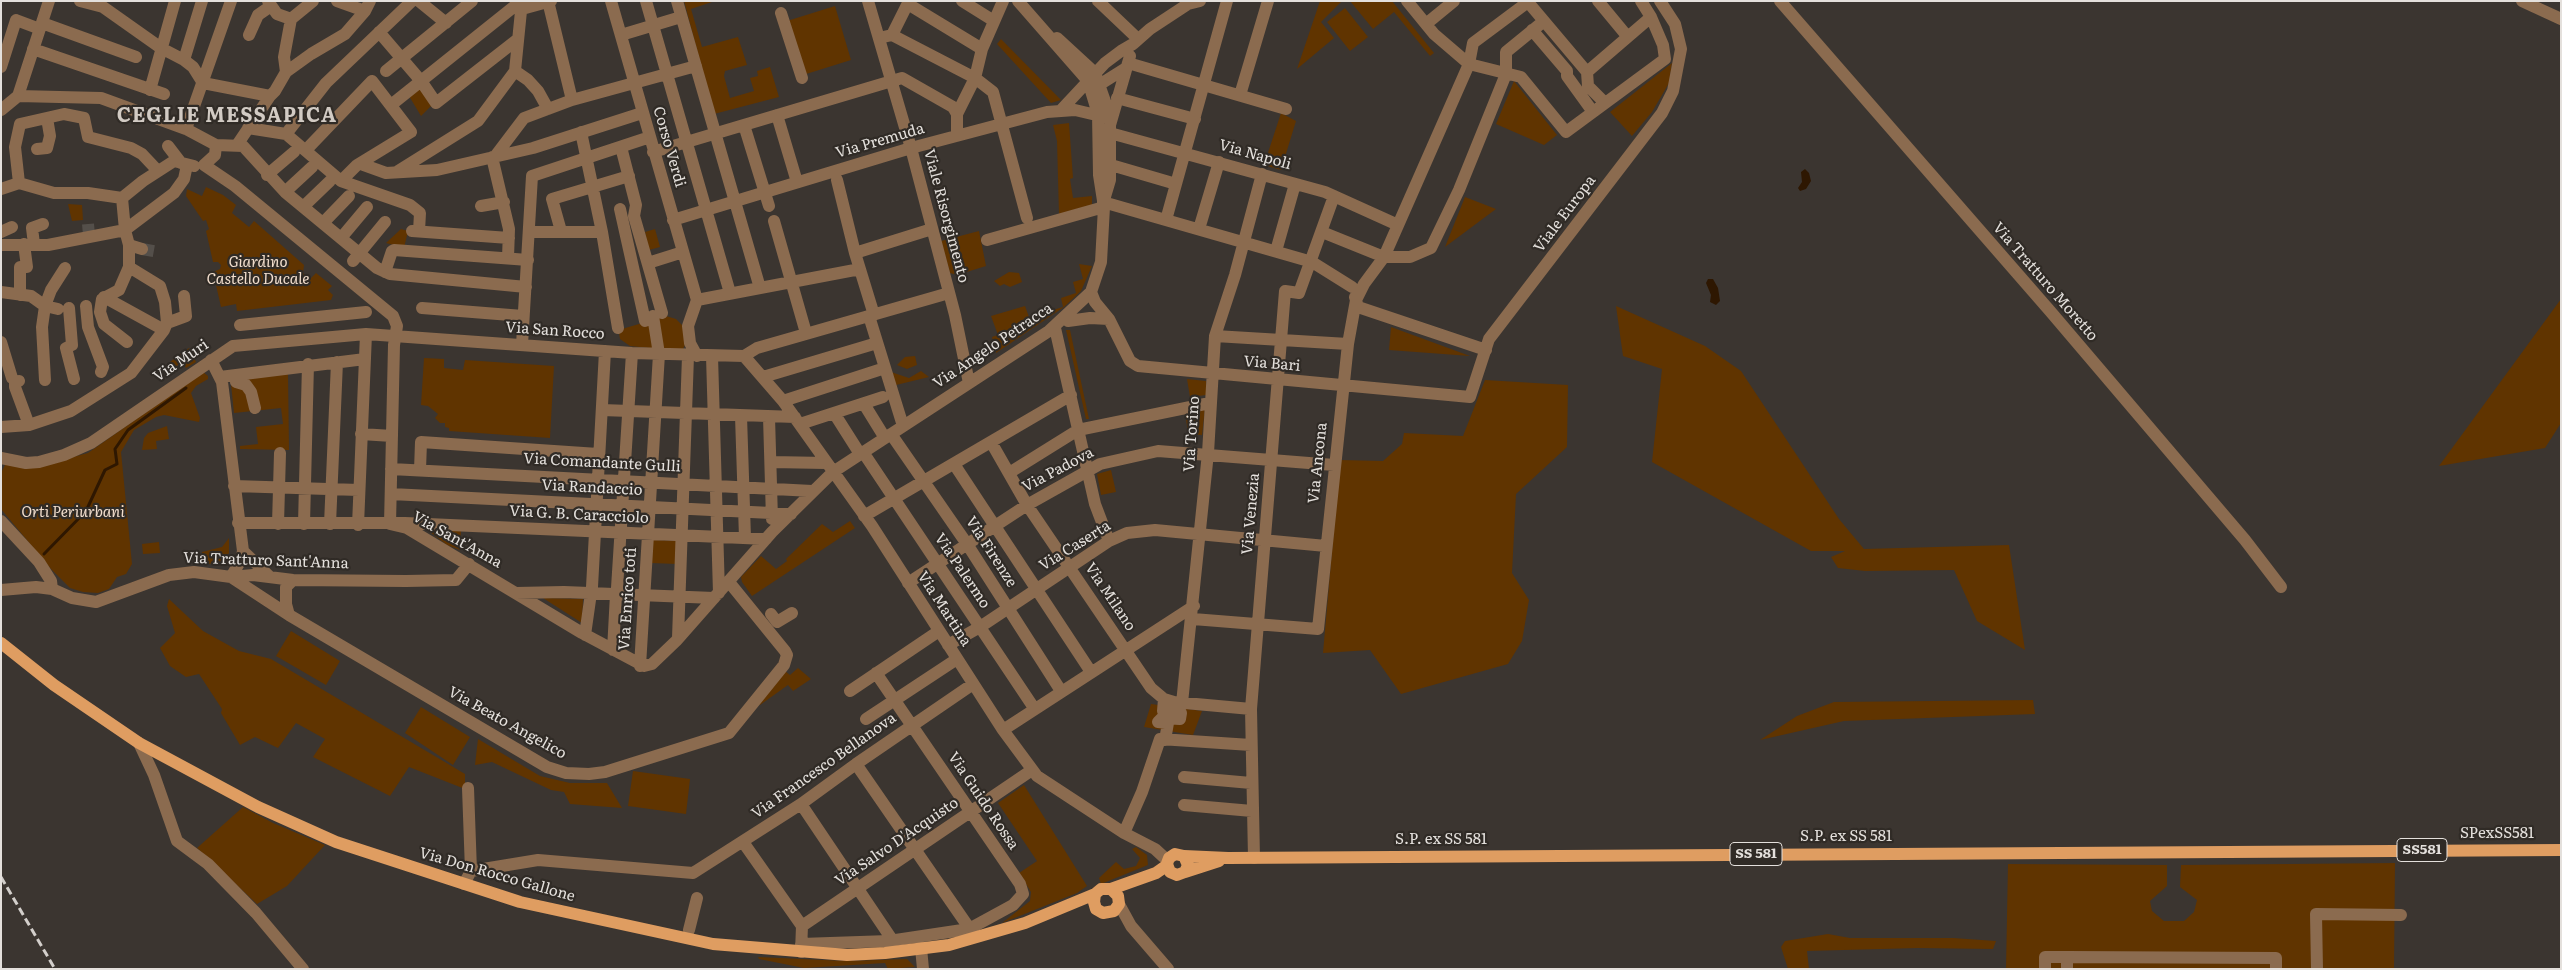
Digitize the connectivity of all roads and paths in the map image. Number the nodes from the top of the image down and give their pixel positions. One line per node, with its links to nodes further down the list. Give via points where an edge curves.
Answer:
1 (49, 1): 46 (street)
2 (80, 1): 34 (street)
3 (175, 1): 56 (street)
4 (202, 1): 61 (street)
5 (231, 1): 77 (street)
6 (313, 1): 39 (street)
7 (337, 1): 35 (street)
8 (412, 1): 48 (street)
9 (419, 1): 43 (street)
10 (549, 1): 32 (street); 86 (street)
11 (612, 1): 50 (street, Corso Verdi)
12 (646, 1): 45 (street)
13 (677, 1): 37 (street)
14 (868, 1): 53 (street, Viale Risorgimento)
15 (962, 1): 41 (street)
16 (1003, 1): 41 (street)
17 (1018, 1): 75 (street, via 1044,28 1064,56)
18 (1200, 1): 55 (street, via 1188,4)
19 (1227, 1): 78 (street)
20 (1268, 1): 82 (street)
21 (1407, 1): 44 (street)
22 (1454, 1): 44 (street)
23 (1598, 1): 52 (street)
24 (1641, 1): 38 (street)
25 (1660, 1): 227 (street, Viale Europa, via 1675,24 1682,49 1673,91 1662,112 1489,339)
26 (1780, 1): 342 (street, Via Tratturo Moretto, via 2050,311)
27 (2522, 1): 40 (street)
28 (468, 2): 43 (street)
29 (909, 2): 51 (street); 57 (street)
30 (1527, 2): 42 (street); 63 (street, via 1473,43)
31 (269, 3): 39 (street, via 277,14); 49 (street, via 258,15)
32 (522, 4): 54 (street); 74 (street)
33 (1107, 4): 55 (street)
34 (109, 6): 56 (street)
35 (368, 6): 68 (street, via 345,34)
36 (781, 13): 72 (street)
37 (681, 17): 45 (street); 65 (street)
38 (1651, 17): 52 (street); 87 (street, via 1665,58)
39 (291, 19): 68 (street, via 284,57)
40 (2561, 19)
41 (994, 21): 57 (street)
42 (1544, 21): 47 (street); 69 (street)
43 (446, 22): 60 (street)
44 (1426, 24): 63 (street)
45 (652, 25): 50 (street); 71 (street)
46 (41, 26): 58 (street); 59 (street); 62 (street, via 16,20)
47 (1532, 30): 70 (street, via 1506,52); 93 (street, via 1567,71 1567,76)
48 (379, 32): 60 (street); 105 (street, via 326,83)
49 (249, 35)
50 (621, 35): 79 (street, Corso Verdi)
51 (892, 36): 53 (street); 73 (street)
52 (1627, 36): 69 (street)
53 (879, 38): 76 (street, Viale Risorgimento)
54 (518, 39): 67 (street); 74 (street, via 436,103)
55 (1136, 42): 64 (street); 75 (street, via 1120,51)
56 (161, 48): 61 (street); 80 (street)
57 (982, 49): 73 (street)
58 (33, 50): 80 (street); 83 (street)
59 (136, 57)
60 (402, 59): 66 (street); 74 (street)
61 (184, 60): 77 (street)
62 (3, 63)
63 (1469, 64): 70 (street); 163 (street)
64 (1127, 65): 75 (street); 78 (street); 85 (street)
65 (696, 66): 71 (street); 106 (street)
66 (386, 71)
67 (515, 71): 90 (street, via 538,91); 128 (street, via 478,121)
68 (286, 72): 84 (street)
69 (1587, 72): 87 (street, via 1588,86)
70 (1506, 74): 93 (street, via 1521,77 1566,132); 181 (street, via 1459,190 1431,248 1410,257)
71 (667, 75): 79 (street); 109 (street)
72 (802, 78)
73 (975, 78): 95 (street); 100 (street, via 993,92)
74 (421, 80): 88 (street)
75 (1094, 80): 91 (street); 99 (street)
76 (892, 81): 95 (street, via 902,78 954,107); 96 (street); 114 (street, Viale Risorgimento)
77 (203, 83): 84 (street); 103 (street)
78 (1204, 83): 82 (street); 98 (street)
79 (634, 84): 86 (street); 94 (street, Corso Verdi)
80 (150, 90): 81 (street)
81 (164, 94)
82 (1240, 94): 92 (street)
83 (18, 96): 89 (street); 103 (street, via 101,98)
84 (270, 96): 102 (street)
85 (1117, 98): 98 (street); 99 (street)
86 (572, 100): 90 (street)
87 (1605, 103): 93 (street)
88 (391, 105): 116 (street, via 372,81); 123 (street, via 411,132)
89 (2, 107)
90 (548, 109): 119 (street, via 524,118)
91 (1062, 109): 99 (street, Via Premuda); 100 (street, Via Premuda)
92 (1286, 109)
93 (1594, 112)
94 (642, 113): 104 (street); 108 (street, Corso Verdi)
95 (957, 114): 107 (street)
96 (777, 115): 101 (street); 134 (street)
97 (47, 118): 115 (street, via 50,136 47,148); 127 (street, via 64,114 84,118 88,137 132,148); 135 (street, via 20,124 15,147)
98 (1194, 119): 118 (street)
99 (1105, 123): 118 (street, Via Napoli); 125 (street); 147 (street, via 1100,183)
100 (1002, 124): 107 (street, Via Premuda); 156 (street)
101 (744, 125): 106 (street); 141 (street)
102 (248, 128): 105 (street); 111 (street)
103 (186, 129): 110 (street)
104 (581, 132): 119 (street, via 533,148); 120 (street)
105 (286, 134): 116 (street)
106 (715, 134): 109 (street); 145 (street)
107 (957, 136): 114 (street, Via Premuda)
108 (650, 137): 113 (street); 117 (street, Corso Verdi)
109 (687, 143): 117 (street); 154 (street)
110 (216, 145): 111 (street); 124 (street, via 215,155)
111 (237, 145): 130 (street, via 243,146)
112 (168, 146): 122 (street)
113 (621, 147): 120 (street); 131 (street)
114 (911, 148): 134 (street, Via Premuda); 164 (street, Viale Risorgimento)
115 (37, 149)
116 (300, 151): 130 (street); 133 (street)
117 (654, 152): 157 (street, Corso Verdi)
118 (1186, 153): 121 (street, Via Napoli); 136 (street)
119 (494, 156): 128 (street, via 437,170); 146 (street)
120 (586, 158): 138 (street); 167 (street, via 532,176)
121 (1218, 162): 129 (street, Via Napoli); 165 (street)
122 (184, 164): 124 (street); 127 (street, via 174,161); 166 (street, via 184,179 174,193)
123 (361, 164): 128 (street); 133 (street)
124 (204, 165): 216 (street, via 389,311)
125 (1111, 166): 136 (street); 147 (street)
126 (312, 167): 140 (street)
127 (158, 171): 144 (street)
128 (396, 173)
129 (1262, 174): 137 (street, Via Napoli); 174 (street, Via Torino)
130 (267, 175): 140 (street)
131 (629, 176): 138 (street); 148 (street)
132 (837, 180): 179 (street)
133 (336, 181): 149 (street); 172 (street, via 410,205 420,213 415,231)
134 (797, 182): 141 (street, Via Premuda)
135 (20, 183): 139 (street); 144 (street, via 54,193)
136 (1176, 184): 158 (street)
137 (1295, 184): 143 (street, Via Napoli); 177 (street)
138 (591, 187): 155 (street); 168 (street, via 552,198)
139 (1, 189)
140 (285, 192): 149 (street)
141 (765, 192): 145 (street, Via Premuda); 151 (street)
142 (349, 196): 161 (street)
143 (1334, 196): 163 (street, Via Napoli); 170 (street, Via Venezia)
144 (122, 198): 166 (street)
145 (736, 201): 154 (street, Via Premuda); 193 (street)
146 (504, 202): 150 (street); 172 (street)
147 (1104, 204): 158 (street); 173 (street); 199 (street, Via Angelo Petracca, via 1100,269)
148 (636, 205): 153 (street); 185 (street, via 634,216)
149 (304, 206): 161 (street)
150 (481, 206)
151 (769, 206)
152 (367, 207): 171 (street)
153 (620, 209): 155 (street); 211 (street)
154 (706, 210): 157 (street, Via Premuda); 194 (street)
155 (598, 215): 169 (street)
156 (1027, 218)
157 (673, 220): 178 (street, Corso Verdi)
158 (1166, 220): 165 (street)
159 (774, 221): 190 (street)
160 (385, 222): 180 (street)
161 (323, 223): 171 (street)
162 (43, 224): 175 (street, via 32,228)
163 (1398, 225): 181 (street)
164 (932, 229): 179 (street); 195 (street, Viale Risorgimento)
165 (1199, 229): 174 (street)
166 (125, 230): 175 (street, via 48,245); 186 (street, via 136,247)
167 (531, 232): 168 (street); 183 (street)
168 (561, 232): 169 (street)
169 (602, 232): 215 (street)
170 (1322, 232): 181 (street); 184 (street, Via Venezia)
171 (341, 238): 180 (street)
172 (509, 238): 182 (street)
173 (987, 240)
174 (1244, 242): 177 (street); 220 (street, Via Torino)
175 (29, 244): 176 (street); 197 (street, via 27,267 20,267)
176 (1, 245)
177 (1276, 251): 184 (street)
178 (683, 252): 185 (street); 200 (street, Corso Verdi)
179 (855, 252): 188 (street)
180 (356, 257): 189 (street)
181 (1384, 257): 191 (street)
182 (508, 258): 183 (street); 189 (street, via 394,250)
183 (528, 260): 192 (street)
184 (1312, 262): 191 (street); 221 (street, Via Venezia, via 1299,293 1285,291)
185 (648, 263): 211 (street)
186 (129, 267): 202 (street, via 119,290); 214 (street, via 160,286 165,302)
187 (65, 268): 203 (street, via 50,290)
188 (860, 269): 190 (street); 208 (street)
189 (387, 273): 192 (street)
190 (790, 282): 193 (street); 218 (street)
191 (1358, 286): 201 (street)
192 (526, 287): 210 (street)
193 (760, 288): 194 (street)
194 (730, 293): 200 (street)
195 (949, 293): 208 (street); 247 (street, Viale Risorgimento)
196 (2, 294): 197 (street)
197 (20, 295): 203 (street, via 30,296)
198 (184, 296): 214 (street, via 186,316)
199 (1093, 297): 209 (street, Via Bari); 212 (street); 217 (street, Via Angelo Petracca)
200 (697, 300): 231 (street, via 688,326)
201 (1356, 300): 225 (street, Via Ancona); 227 (street, via 1358,307)
202 (102, 301): 204 (street); 214 (street); 223 (street, via 101,319 104,324)
203 (45, 306): 206 (street); 244 (street, via 42,327)
204 (86, 306): 206 (street); 239 (street, via 88,327 103,367)
205 (422, 308): 210 (street)
206 (65, 309): 243 (street, via 72,345 66,348)
207 (366, 312): 213 (street)
208 (871, 315): 218 (street); 224 (street)
209 (1106, 315): 212 (street); 240 (street, Via Bari, via 1130,361 1138,366)
210 (523, 316): 226 (street)
211 (653, 316): 230 (street, Via Enrico toti)
212 (1068, 321): 217 (street)
213 (240, 325)
214 (165, 327): 265 (street, via 130,373 70,412)
215 (618, 328)
216 (400, 329): 219 (street, Via Muri); 226 (street, Via San Rocco); 270 (street, Via Sant'Anna)
217 (1052, 330): 247 (street, Via Angelo Petracca); 249 (street)
218 (806, 333): 233 (street, via 757,348)
219 (366, 334): 234 (street); 235 (street, Via Muri, via 233,346)
220 (1215, 336): 221 (street); 240 (street, Via Torino)
221 (1280, 341): 225 (street); 245 (street, Via Venezia)
222 (1, 342): 265 (street)
223 (127, 342)
224 (877, 343): 238 (street); 242 (street)
225 (1348, 344): 248 (street, Via Ancona)
226 (522, 345): 228 (street, Via San Rocco)
227 (1486, 350): 250 (street, Viale Europa)
228 (605, 351): 229 (street, Via San Rocco); 256 (street)
229 (632, 353): 230 (street, Via San Rocco); 257 (street)
230 (659, 354): 231 (street, Via San Rocco); 258 (street, Via Enrico toti)
231 (693, 356): 232 (street, Via San Rocco); 260 (street)
232 (712, 356): 233 (street, Via San Rocco); 261 (street)
233 (744, 356): 242 (street, Via Martina)
234 (364, 359): 236 (street); 269 (street)
235 (212, 360): 241 (street); 277 (street, Via Muri, via 91,443 39,462)
236 (337, 362): 237 (street); 298 (street)
237 (308, 364): 241 (street, via 299,368); 297 (street)
238 (885, 368): 252 (street); 266 (street)
239 (100, 372)
240 (1213, 375): 245 (street, Via Bari); 253 (street, Via Torino)
241 (220, 376): 293 (street)
242 (763, 377): 252 (street, Via Martina)
243 (74, 379)
244 (45, 380)
245 (1278, 380): 248 (street, Via Bari); 278 (street, Via Venezia)
246 (236, 382): 255 (street, via 246,385)
247 (969, 383): 266 (street, Via Angelo Petracca)
248 (1343, 386): 250 (street, Via Bari); 281 (street, Via Ancona)
249 (1071, 395): 268 (street); 272 (street)
250 (1470, 397)
251 (883, 398): 254 (street)
252 (783, 401): 264 (street, Via Martina)
253 (1210, 403): 268 (street); 275 (street, Via Torino)
254 (864, 404): 259 (street); 271 (street, Via Firenze)
255 (255, 408)
256 (602, 410): 257 (street); 276 (street)
257 (628, 411): 258 (street); 288 (street)
258 (655, 413): 260 (street); 289 (street, Via Enrico toti)
259 (834, 413): 264 (street); 274 (street, Via Palermo)
260 (687, 414): 261 (street); 291 (street)
261 (716, 416): 262 (street); 292 (street)
262 (742, 416): 263 (street); 294 (street)
263 (769, 417): 264 (street); 279 (street)
264 (798, 421): 282 (street, Via Martina)
265 (28, 425): 267 (street)
266 (903, 426): 271 (street, Via Angelo Petracca)
267 (1, 427)
268 (1078, 430): 285 (street); 286 (street)
269 (361, 434): 270 (street); 299 (street)
270 (392, 436): 283 (street, Via Sant'Anna)
271 (888, 436): 274 (street, Via Angelo Petracca); 290 (street, Via Firenze)
272 (991, 442): 280 (street); 286 (street, Via Milano)
273 (280, 453): 295 (street)
274 (862, 453): 282 (street, Via Angelo Petracca); 302 (street, Via Palermo)
275 (1208, 453): 278 (street, Via Padova); 285 (street, Via Padova, via 1158,451 1100,464); 324 (street, Via Torino)
276 (598, 454): 284 (street, via 421,442); 287 (street)
277 (1, 458)
278 (1272, 459): 281 (street, Via Padova); 329 (street, Via Venezia)
279 (771, 462): 282 (street); 296 (street)
280 (954, 464): 290 (street); 320 (street)
281 (1334, 465): 332 (street, Via Ancona)
282 (830, 468): 300 (street, Via Angelo Petracca); 312 (street, Via Martina)
283 (391, 469): 284 (street, Via Comandante Gulli); 301 (street, Via Sant'Anna)
284 (420, 470): 287 (street, Via Comandante Gulli)
285 (1087, 471): 305 (street, Via Padova); 330 (street, via 1094,504)
286 (1009, 472): 305 (street, Via Milano)
287 (597, 479): 288 (street, Via Comandante Gulli); 303 (street)
288 (623, 480): 289 (street, Via Comandante Gulli); 304 (street)
289 (652, 482): 291 (street, Via Comandante Gulli); 306 (street, Via Enrico toti)
290 (923, 482): 302 (street); 331 (street, Via Firenze)
291 (685, 483): 292 (street, Via Comandante Gulli); 307 (street)
292 (718, 485): 294 (street, Via Comandante Gulli); 308 (street)
293 (234, 486): 295 (street); 314 (street)
294 (744, 486): 296 (street, Via Comandante Gulli); 309 (street)
295 (279, 488): 297 (street); 315 (street)
296 (770, 488): 300 (street, Via Comandante Gulli); 310 (street)
297 (306, 489): 298 (street); 316 (street)
298 (332, 490): 299 (street); 317 (street)
299 (359, 490): 319 (street)
300 (812, 491): 311 (street, Via Angelo Petracca)
301 (391, 494): 303 (street, Via Randaccio); 318 (street, Via Sant'Anna)
302 (894, 498): 312 (street); 334 (street, Via Palermo)
303 (595, 504): 304 (street, Via Randaccio); 321 (street)
304 (622, 505): 306 (street, Via Randaccio); 322 (street)
305 (1027, 505): 320 (street, Via Padova); 336 (street, Via Milano)
306 (650, 507): 307 (street, Via Randaccio); 323 (street, Via Enrico toti)
307 (684, 508): 308 (street, Via Randaccio); 325 (street)
308 (718, 510): 309 (street, Via Randaccio); 327 (street)
309 (744, 511): 310 (street, Via Randaccio); 328 (street)
310 (772, 512): 311 (street, Via Randaccio); 326 (street)
311 (791, 514): 326 (street, Via Angelo Petracca)
312 (864, 516): 341 (street, Via Martina)
313 (1, 521): 344 (street, via 39,562 51,581)
314 (238, 523): 315 (street, Via G. B. Caracciolo); 333 (street)
315 (278, 524): 316 (street, Via G. B. Caracciolo)
316 (304, 524): 317 (street, Via G. B. Caracciolo)
317 (330, 524): 319 (street, Via G. B. Caracciolo)
318 (390, 524): 319 (street, Via G. B. Caracciolo); 321 (street, Via G. B. Caracciolo); 335 (street, Via Sant'Anna, via 407,528)
319 (358, 525)
320 (996, 527): 331 (street, Via Padova); 343 (street)
321 (594, 532): 322 (street, Via G. B. Caracciolo); 346 (street)
322 (620, 533): 323 (street, Via G. B. Caracciolo); 347 (street)
323 (649, 534): 325 (street, Via G. B. Caracciolo); 349 (street, Via Enrico toti)
324 (1200, 534): 329 (street, Via Caserta); 330 (street, Via Caserta, via 1155,530 1127,532); 352 (street, Via Torino)
325 (682, 536): 327 (street, Via G. B. Caracciolo); 351 (street)
326 (769, 536): 328 (street, Via G. B. Caracciolo); 340 (street, Via Angelo Petracca)
327 (718, 538): 328 (street, Via G. B. Caracciolo); 350 (street)
328 (745, 538)
329 (1264, 540): 332 (street, Via Caserta); 358 (street, Via Venezia)
330 (1109, 541): 336 (street, Via Caserta)
331 (967, 544): 334 (street, Via Padova); 353 (street, Via Firenze)
332 (1326, 546): 358 (street, Via Ancona, via 1318,629)
333 (243, 550): 337 (street); 338 (street)
334 (938, 563): 341 (street, Via Padova); 359 (street, Via Palermo)
335 (469, 564): 339 (street, Via Tratturo Sant'Anna, via 456,580); 348 (street, Via Sant'Anna)
336 (1070, 567): 343 (street, Via Caserta); 365 (street, Via Milano)
337 (269, 576): 338 (street, Via Tratturo Sant'Anna); 339 (street, Via Tratturo Sant'Anna)
338 (231, 577): 344 (street, Via Tratturo Sant'Anna, via 194,572 169,575 96,602 72,598); 356 (street, Via Beato Angelico)
339 (293, 580): 356 (street, via 286,587)
340 (729, 582): 350 (street, Via Angelo Petracca); 356 (street, Via Beato Angelico, via 787,655 784,665 729,733 605,772 588,774 566,773 547,767)
341 (908, 583): 360 (street, Via Martina)
342 (2282, 587)
343 (1038, 588): 353 (street, Via Caserta); 369 (street)
344 (52, 589): 345 (street, Via Tratturo Sant'Anna)
345 (1, 590)
346 (591, 590): 347 (street); 348 (street); 361 (street)
347 (616, 591): 349 (street); 366 (street)
348 (516, 593): 361 (street, Via Sant'Anna)
349 (644, 595): 351 (street); 368 (street, Via Enrico toti)
350 (716, 596): 351 (street); 362 (street, Via Angelo Petracca)
351 (678, 597): 362 (street)
352 (1194, 606): 357 (street, Via Torino); 365 (street)
353 (1008, 609): 359 (street, Via Caserta); 373 (street, Via Firenze)
354 (792, 613): 355 (street, via 777,622)
355 (771, 614)
356 (289, 615)
357 (1193, 619): 358 (street); 376 (street, Via Torino)
358 (1258, 623): 378 (street, Via Venezia)
359 (980, 627): 364 (street, Via Caserta); 377 (street, Via Palermo)
360 (939, 631): 364 (street, Via Martina); 370 (street)
361 (585, 635): 366 (street, Via Sant'Anna)
362 (678, 638): 368 (street, Via Angelo Petracca, via 652,664)
363 (1, 643): 383 (main road, Via Don Rocco Gallone, via 54,685)
364 (948, 645): 367 (street, Via Martina)
365 (1125, 649): 369 (street); 374 (street, Via Milano, via 1151,688)
366 (613, 650): 368 (street, Via Sant'Anna)
367 (957, 659): 371 (street, Via Martina); 375 (street)
368 (642, 666)
369 (1091, 672): 373 (street)
370 (876, 673): 372 (street); 375 (street, Via Guido Rossa)
371 (973, 684): 380 (street, Via Francesco Bellanova); 381 (street, Via Martina)
372 (850, 691)
373 (1061, 691): 377 (street)
374 (1164, 699): 376 (street); 382 (street, Via Milano, via 1163,711 1181,714 1180,719 1162,718 1158,722 1168,723)
375 (894, 700): 379 (street); 380 (street, Via Guido Rossa)
376 (1182, 703): 378 (street)
377 (1034, 708): 381 (street)
378 (1251, 709): 384 (street, Via Venezia)
379 (866, 719)
380 (912, 726): 385 (street, Via Francesco Bellanova); 393 (street, Via Guido Rossa)
381 (1003, 730): 386 (street, Via Martina)
382 (1165, 740): 384 (street); 394 (street, via 1160,739)
383 (140, 743): 402 (main road, Via Don Rocco Gallone, via 258,807 336,842); 419 (street, via 176,841 208,864 256,913)
384 (1251, 745): 388 (street, Via Venezia)
385 (856, 764): 390 (street, Via Francesco Bellanova); 396 (street)
386 (1032, 770): 393 (street, Via Salvo D'Acquisto); 394 (street, Via Martina)
387 (1184, 777): 388 (street)
388 (1251, 783): 392 (street, Via Venezia)
389 (468, 788): 401 (street)
390 (801, 804): 395 (street, Via Francesco Bellanova); 403 (street)
391 (1184, 805): 392 (street)
392 (1252, 811): 399 (street, Via Venezia)
393 (971, 812): 396 (street, Via Salvo D'Acquisto); 413 (street, Via Guido Rossa, via 1020,884 1023,894 1013,905)
394 (1124, 833): 400 (street, Via Martina)
395 (743, 842): 401 (street, Via Francesco Bellanova, via 693,873 538,860); 410 (street)
396 (916, 849): 403 (street, Via Salvo D'Acquisto); 413 (street)
397 (2561, 850): 398 (main road, SPexSS581 / SS581)
398 (2284, 851): 399 (main road, S.P. ex SS 581 / SS 581)
399 (1254, 858): 400 (main road, S.P. ex SS 581 / SS 581)
400 (1175, 864): 406 (main road)
401 (472, 871): 402 (street)
402 (464, 884): 415 (main road, Via Don Rocco Gallone, via 520,902 677,937 739,948)
403 (858, 888): 410 (street, Via Salvo D'Acquisto); 414 (street)
404 (1095, 894): 406 (main road, via 1101,890); 407 (main road, Via Don Rocco Gallone); 408 (main road, via 1094,902)
405 (697, 898): 412 (street)
406 (1116, 898): 408 (main road, via 1114,911); 411 (street)
407 (1064, 908): 408 (main road); 413 (main road, Via Don Rocco Gallone, via 1025,923)
408 (1101, 912): 411 (street)
409 (2401, 915): 424 (street, via 2316,914)
410 (802, 926): 415 (street)
411 (1131, 926): 421 (street)
412 (689, 930)
413 (972, 933): 414 (street); 416 (main road, Via Don Rocco Gallone, via 949,944)
414 (894, 940): 415 (street)
415 (802, 948): 416 (main road, Via Don Rocco Gallone, via 847,954)
416 (921, 948): 420 (street)
417 (2067, 963): 418 (street); 422 (street, via 2045,957)
418 (2173, 963): 423 (street, via 2276,958)
419 (303, 969)
420 (923, 969)
421 (1168, 969)
422 (2045, 969)
423 (2276, 969)
424 (2317, 969)

